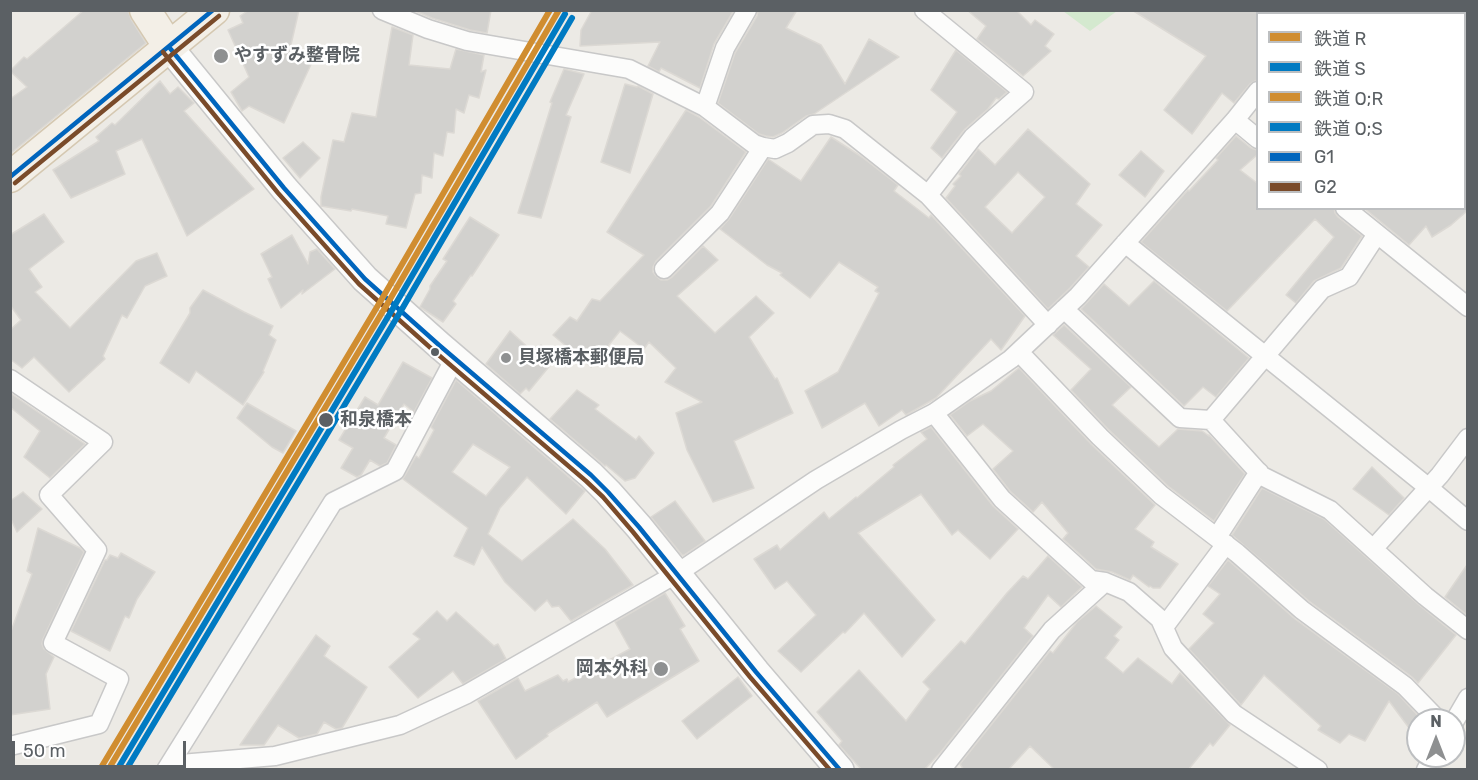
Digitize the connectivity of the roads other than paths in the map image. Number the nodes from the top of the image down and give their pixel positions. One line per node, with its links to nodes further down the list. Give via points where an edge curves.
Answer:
1 (145, 10): 6 (main road)
2 (214, 10): 6 (main road)
3 (382, 10): 8 (street, via 467,40 629,69)
4 (747, 10): 8 (street, via 725,48)
5 (924, 10): 13 (street, via 1024,92 973,137)
6 (169, 47): 12 (main road); 23 (main road, via 284,188 374,289)
7 (1256, 92): 9 (street)
8 (705, 107): 11 (street)
9 (1234, 120): 10 (street); 16 (street)
10 (1256, 138)
11 (763, 147): 13 (street, via 775,149 813,125 837,126); 17 (street, via 720,213)
12 (10, 177)
13 (928, 195): 20 (street)
14 (1347, 210): 15 (street)
15 (1377, 234): 18 (street); 22 (street, via 1349,277 1322,289)
16 (1125, 243): 19 (street); 22 (street)
17 (664, 269)
18 (1467, 307)
19 (1064, 309): 20 (street); 26 (street, via 1180,418)
20 (1048, 325): 21 (street)
21 (1019, 352): 25 (street); 31 (street, via 1161,495)
22 (1265, 356): 26 (street); 29 (street)
23 (455, 358): 33 (main road, via 591,475); 40 (street, via 394,471 333,502)
24 (10, 379): 38 (street, via 103,442 49,495 97,550 53,643 119,679 99,724)
25 (934, 413): 33 (street, via 816,480); 34 (street, via 1002,499 1091,580)
26 (1211, 420): 28 (street)
27 (1467, 438): 29 (street)
28 (1259, 472): 31 (street); 32 (street, via 1330,510)
29 (1429, 488): 30 (street); 32 (street)
30 (1467, 521)
31 (1221, 541): 35 (street); 37 (street, via 1302,610 1405,686)
32 (1373, 549): 36 (street)
33 (676, 574): 39 (street, via 467,694 400,725); 42 (main road)
34 (1105, 582): 35 (street, via 1129,592); 43 (street, via 1052,630)
35 (1164, 627): 44 (street, via 1173,648 1234,714)
36 (1467, 630)
37 (1426, 708)
38 (10, 746)
39 (299, 750): 40 (street); 41 (street)
40 (167, 767)
41 (288, 770)
42 (840, 770)
43 (941, 770)
44 (1318, 770)

